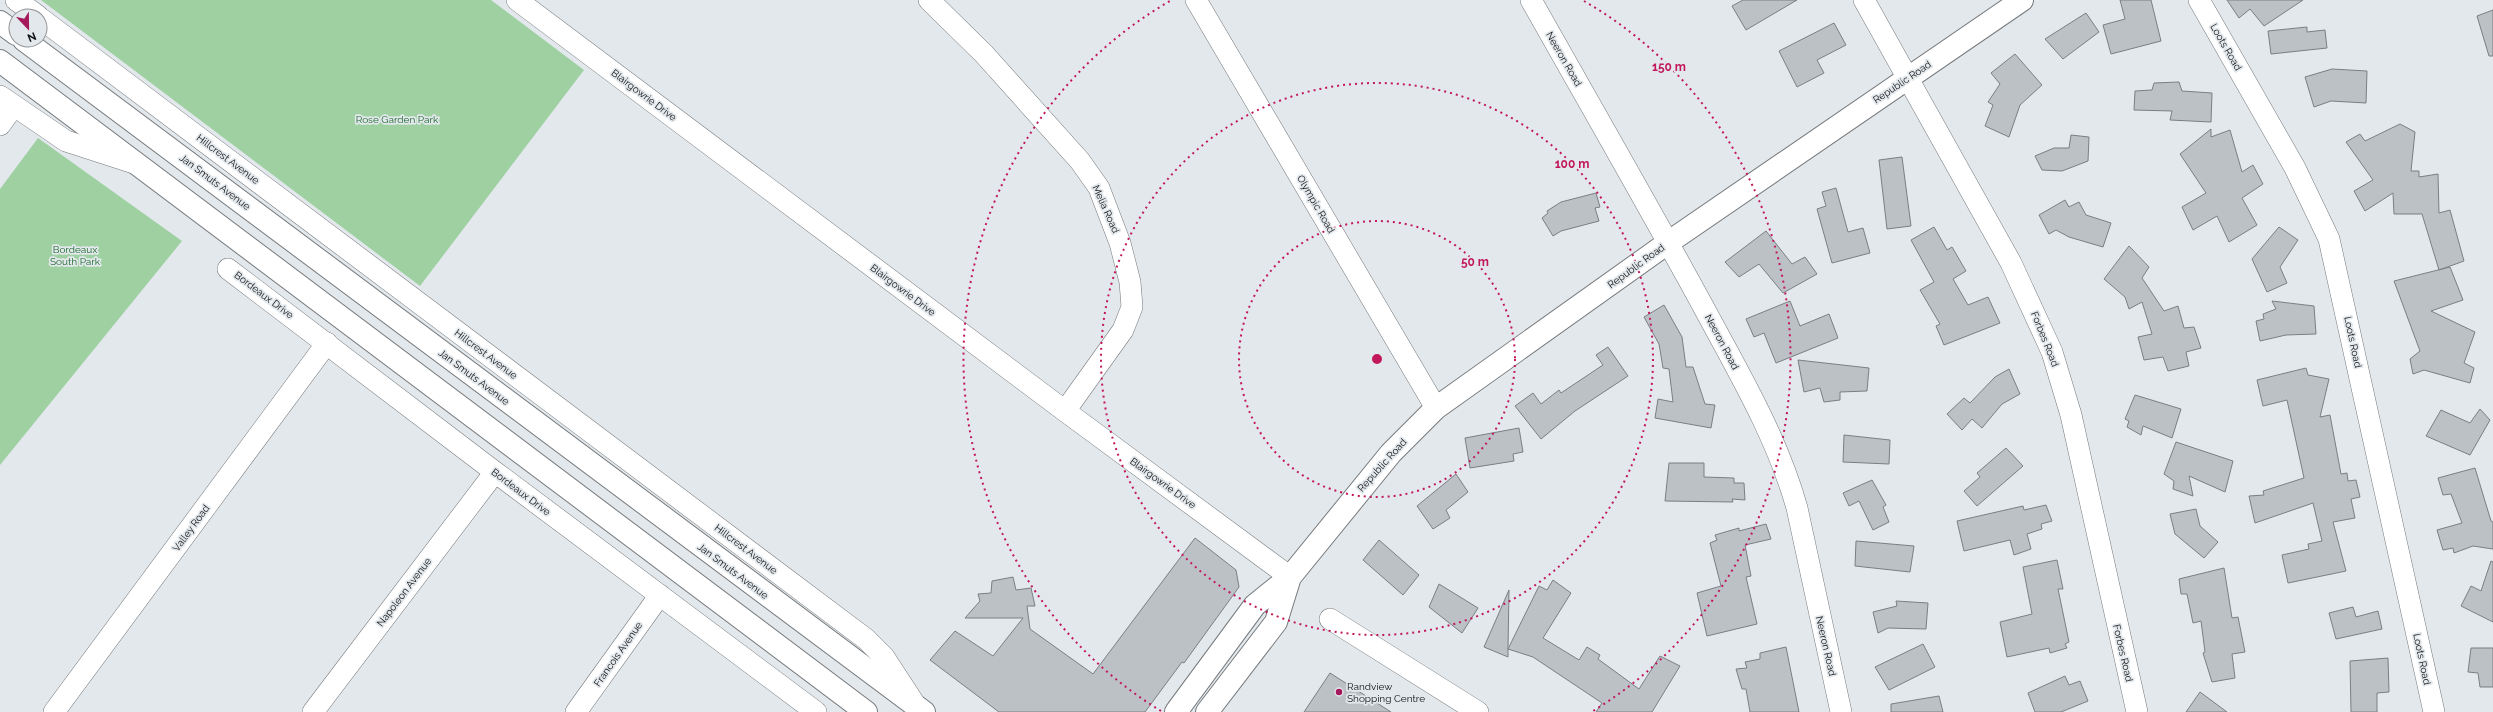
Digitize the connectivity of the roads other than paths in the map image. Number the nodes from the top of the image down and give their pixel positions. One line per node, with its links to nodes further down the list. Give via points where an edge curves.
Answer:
1 (16, 0): 9 (street)
2 (517, 0): 21 (street, Blairgowrie Drive)
3 (929, 0): 21 (street, Melia Road, via 984,54 1080,162 1099,188 1120,244 1130,282 1132,307 1123,330)
4 (1196, 0): 20 (street, Olympic Road)
5 (1530, 0): 17 (street, Neeron Road)
6 (1864, 0): 13 (street, Forbes Road)
7 (2022, 0): 13 (main road, Republic Road)
8 (2199, 0): 37 (street, Loots Road, via 2295,168 2329,239)
9 (27, 8)
10 (48, 24): 26 (street, Hillcrest Avenue, via 866,639 884,657)
11 (35, 48): 26 (main road, Jan Smuts Avenue)
12 (0, 61): 16 (main road)
13 (1908, 78): 17 (main road, Republic Road); 36 (street, Forbes Road, via 2011,263 2052,352 2071,415)
14 (6, 102): 15 (street); 16 (street, via 66,141)
15 (0, 125)
16 (139, 165): 31 (main road, via 179,198)
17 (1669, 242): 20 (main road, Republic Road); 35 (street, Neeron Road, via 1774,439 1788,474)
18 (228, 269): 19 (street, Bordeaux Drive)
19 (327, 343): 22 (street, Bordeaux Drive); 27 (street, Valley Road)
20 (1436, 408): 23 (main road, Republic Road, via 1391,453)
21 (1065, 411): 23 (street, Blairgowrie Drive)
22 (495, 472): 24 (street, Bordeaux Drive); 28 (street, Napoleon Avenue)
23 (1290, 577): 32 (main road, Republic Road, via 1255,605); 33 (main road, Republic Road, via 1276,622)
24 (660, 595): 29 (street, Francois Avenue); 30 (street, Bordeaux Drive)
25 (1330, 619): 34 (street)
26 (920, 709)
27 (54, 712)
28 (313, 712)
29 (576, 712)
30 (816, 712)
31 (866, 712)
32 (1176, 712)
33 (1207, 712)
34 (1478, 712)
35 (1841, 712)
36 (2136, 712)
37 (2434, 712)

